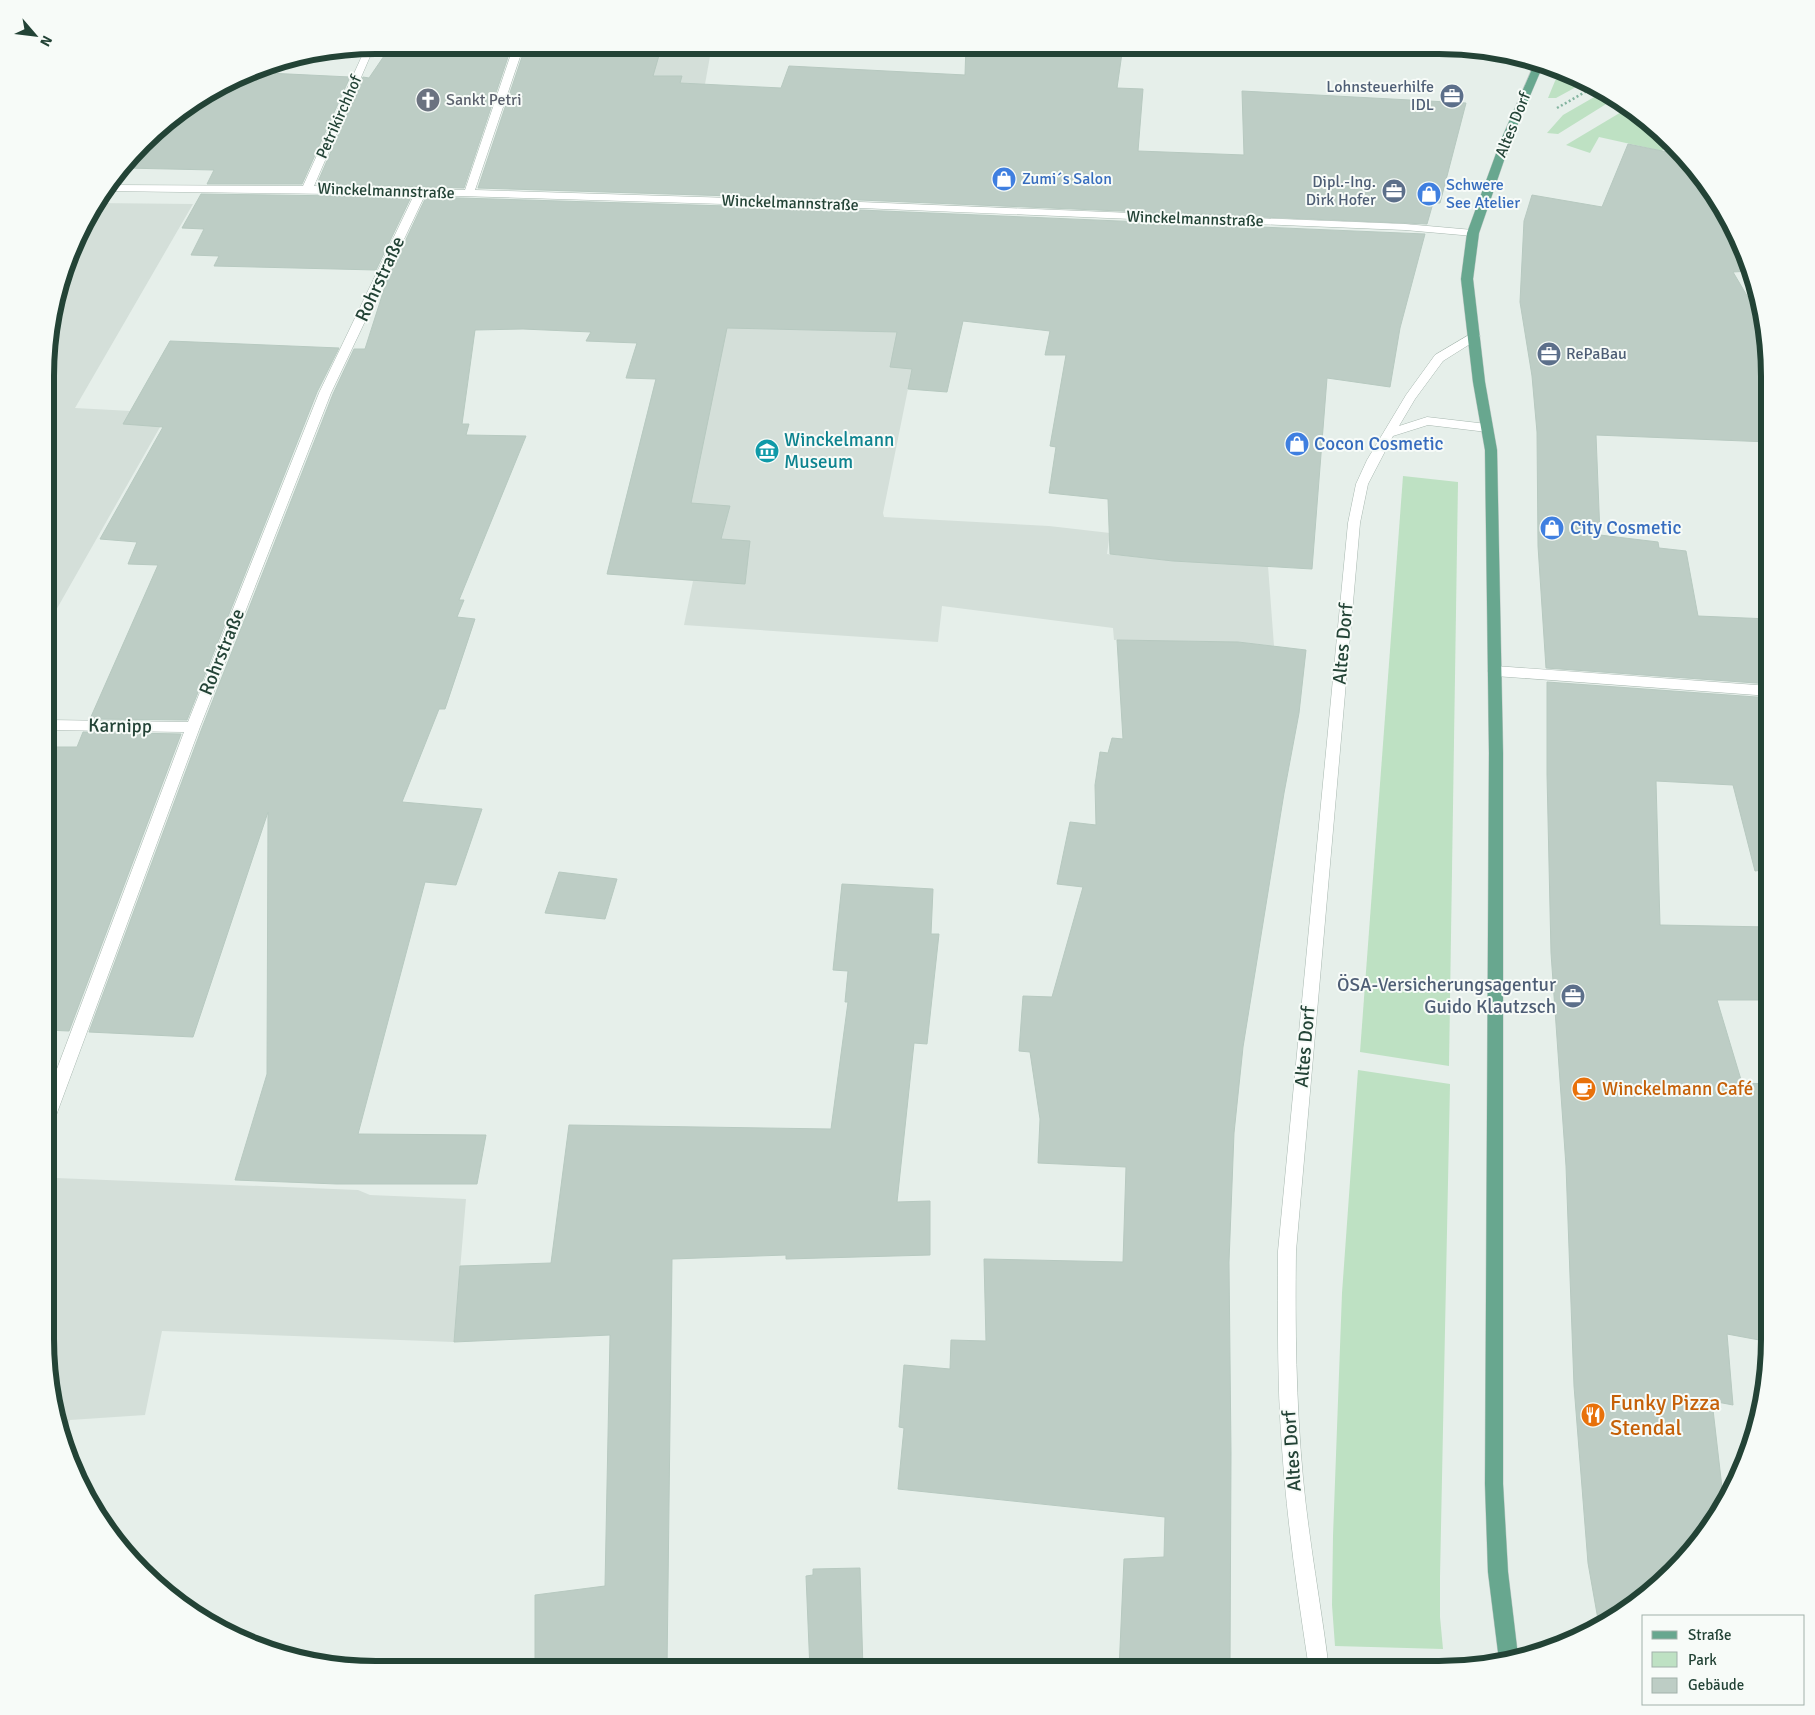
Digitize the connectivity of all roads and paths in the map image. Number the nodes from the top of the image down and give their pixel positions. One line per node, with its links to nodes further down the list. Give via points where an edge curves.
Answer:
1 (367, 54): 5 (street, Petrikirchhof)
2 (516, 54): 7 (street)
3 (1536, 69): 8 (main road, Altes Dorf, via 1506,140)
4 (114, 188): 5 (street, Winckelmannstraße)
5 (307, 188): 6 (street, Winckelmannstraße)
6 (421, 192): 7 (street, Winckelmannstraße); 15 (street, Rohrstraße, via 325,393)
7 (470, 193): 8 (street, Winckelmannstraße, via 860,205 1405,227)
8 (1473, 233): 9 (main road, Altes Dorf, via 1467,279)
9 (1474, 336): 10 (main road, Altes Dorf); 11 (street, Altes Dorf, via 1439,358 1410,398)
10 (1487, 428): 11 (street, via 1427,421); 12 (main road, Altes Dorf, via 1491,450)
11 (1391, 432): 18 (street, Altes Dorf, via 1362,484 1354,523 1287,1251 1289,1428 1297,1514)
12 (1495, 672): 13 (street); 17 (main road, Altes Dorf, via 1494,1484 1498,1572)
13 (1761, 689)
14 (54, 725): 15 (street, Karnipp)
15 (193, 727): 16 (street, Rohrstraße)
16 (54, 1100)
17 (1507, 1654)
18 (1318, 1661)

